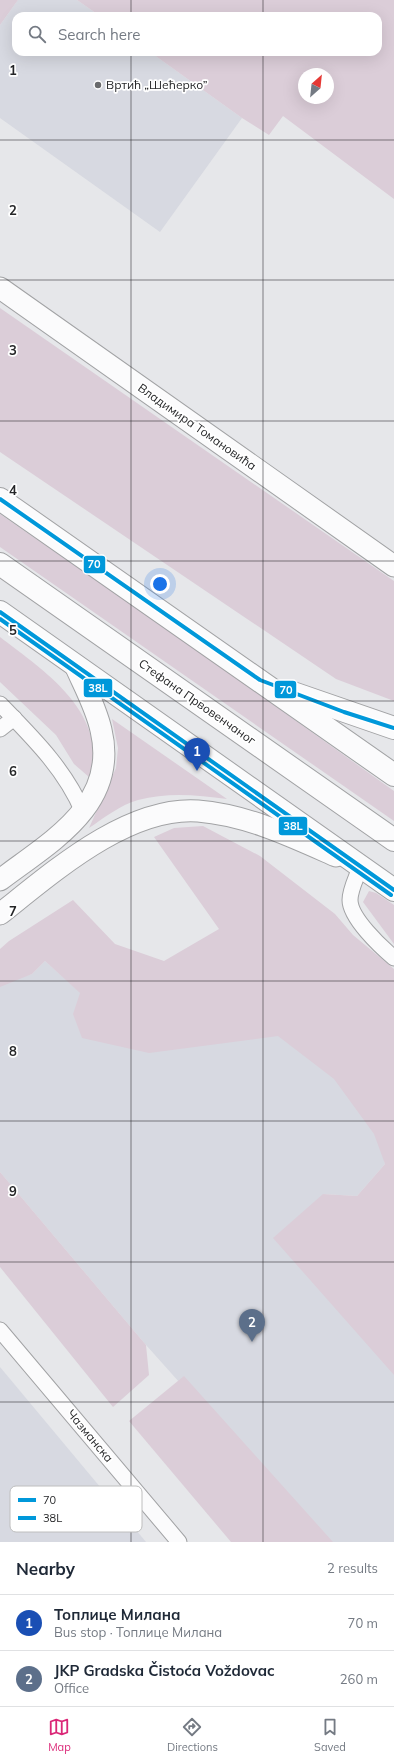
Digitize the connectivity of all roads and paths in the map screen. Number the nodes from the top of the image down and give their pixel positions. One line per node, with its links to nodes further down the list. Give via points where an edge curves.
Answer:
1 (0, 288): 4 (main road, Владимира Томановића)
2 (0, 499): 7 (highway)
3 (0, 564): 14 (highway, Стефана Првовенчаног)
4 (394, 566)
5 (0, 612): 6 (highway)
6 (75, 665): 13 (main road, via 95,711 104,744 102,771); 15 (highway)
7 (260, 680): 11 (highway); 12 (highway)
8 (0, 704): 9 (street)
9 (14, 718): 10 (street); 13 (street, via 68,781)
10 (0, 728)
11 (394, 728)
12 (394, 775)
13 (83, 812): 16 (main road, via 69,828)
14 (394, 840)
15 (360, 867): 17 (highway); 18 (main road, via 265,825 197,811 177,812 157,814 122,828); 20 (street, via 350,901 367,932)
16 (6, 876): 18 (main road)
17 (394, 890)
18 (28, 892): 19 (main road)
19 (0, 914)
20 (394, 958)
21 (0, 1330): 22 (street, Чазманска)
22 (132, 1486)
23 (142, 1498): 24 (street, Чазманска)
24 (179, 1542)

